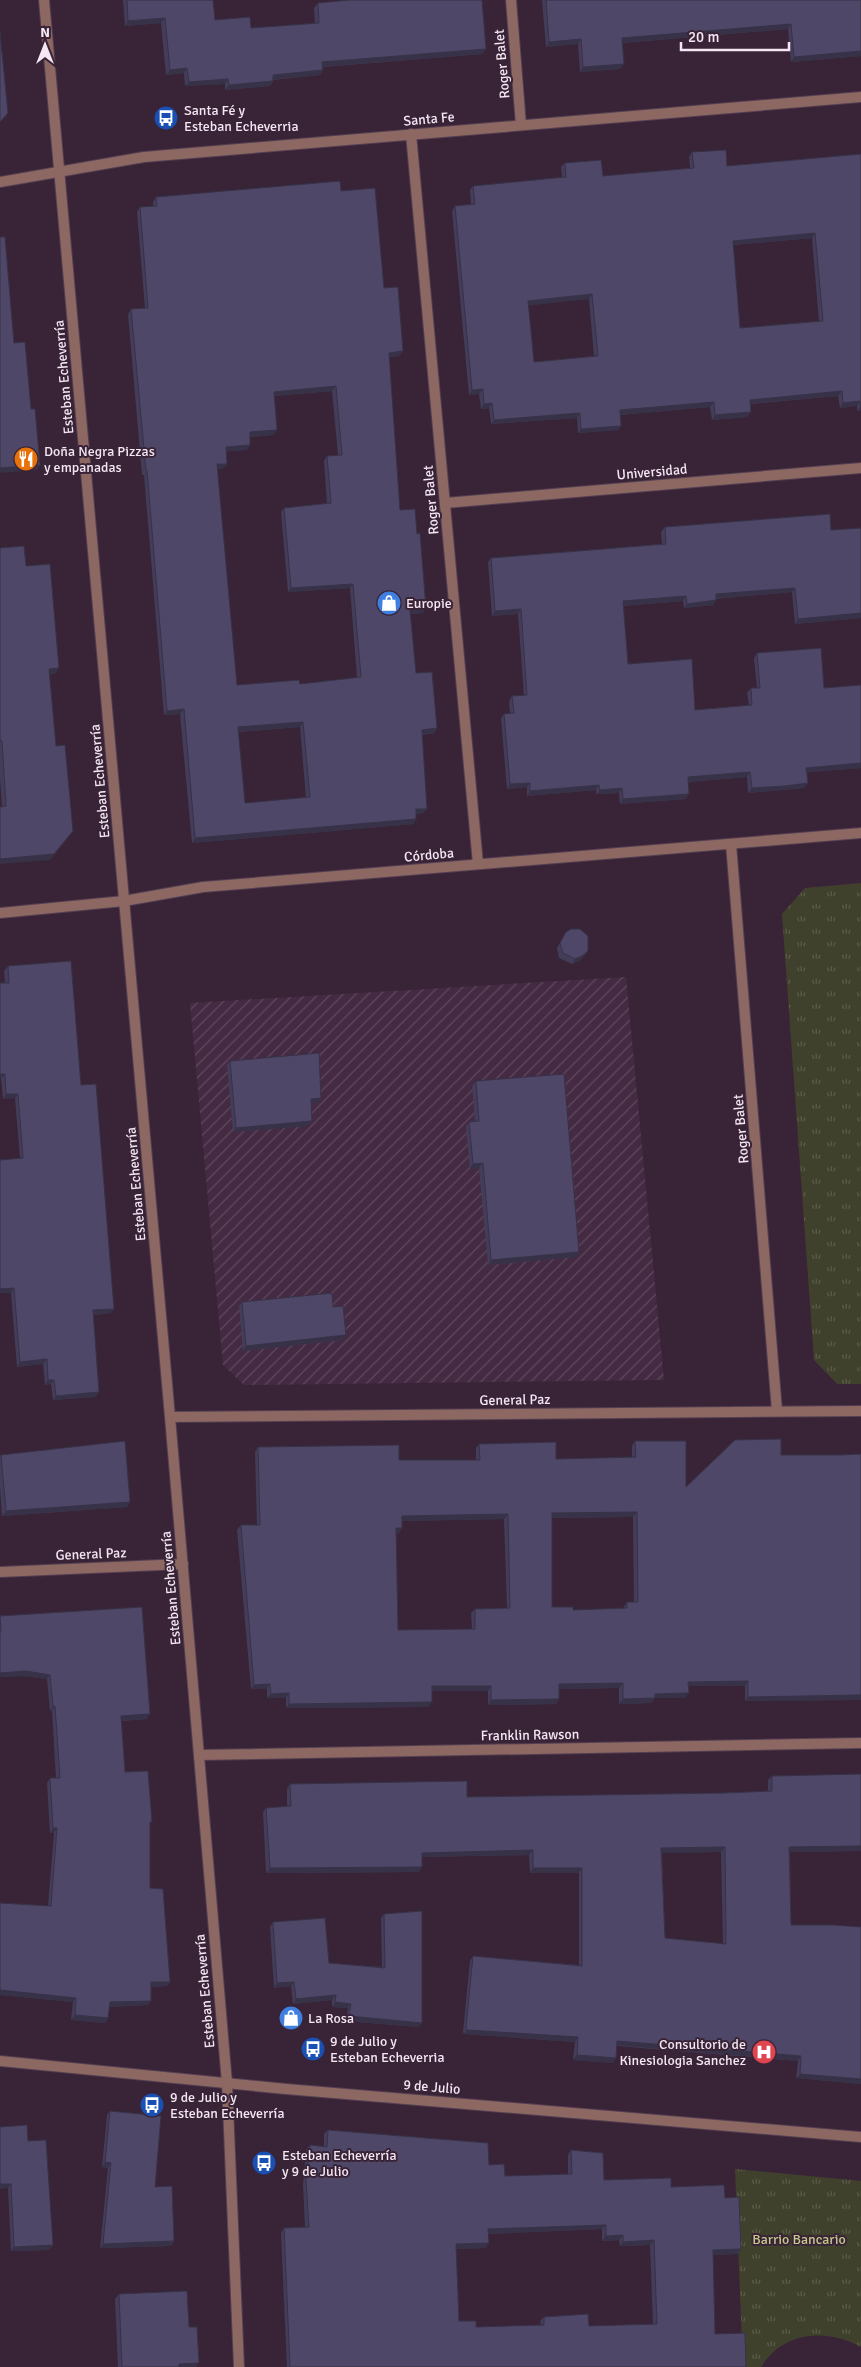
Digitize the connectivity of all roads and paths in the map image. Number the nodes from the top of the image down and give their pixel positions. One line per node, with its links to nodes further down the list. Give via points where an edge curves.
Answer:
1 (44, 0): 6 (street, Esteban Echeverría)
2 (510, 0): 4 (street, Roger Balet)
3 (861, 96): 4 (street, Santa Fe)
4 (521, 125): 5 (street, Santa Fe)
5 (411, 134): 6 (street, Santa Fe, via 144,157); 9 (street, Roger Balet)
6 (59, 171): 7 (street, Santa Fe); 13 (street, Esteban Echeverría)
7 (0, 182)
8 (861, 468): 9 (street, Universidad)
9 (445, 503): 12 (street, Roger Balet)
10 (861, 833): 11 (street, Córdoba)
11 (731, 844): 12 (street, Córdoba); 16 (street, Roger Balet)
12 (478, 864): 13 (street, Córdoba, via 203,887)
13 (124, 901): 14 (street, Córdoba); 17 (street, Esteban Echeverría)
14 (0, 913)
15 (861, 1411): 16 (street, General Paz)
16 (778, 1412): 17 (street, General Paz)
17 (170, 1417): 18 (street, Esteban Echeverría)
18 (183, 1564): 19 (street, General Paz); 21 (street, Esteban Echeverría)
19 (0, 1572)
20 (861, 1742): 21 (street, Franklin Rawson)
21 (199, 1755): 23 (street, Esteban Echeverría)
22 (0, 2061): 23 (street, 9 de Julio)
23 (227, 2083): 24 (street, 9 de Julio); 25 (street, Esteban Echeverría)
24 (861, 2137)
25 (238, 2367)

